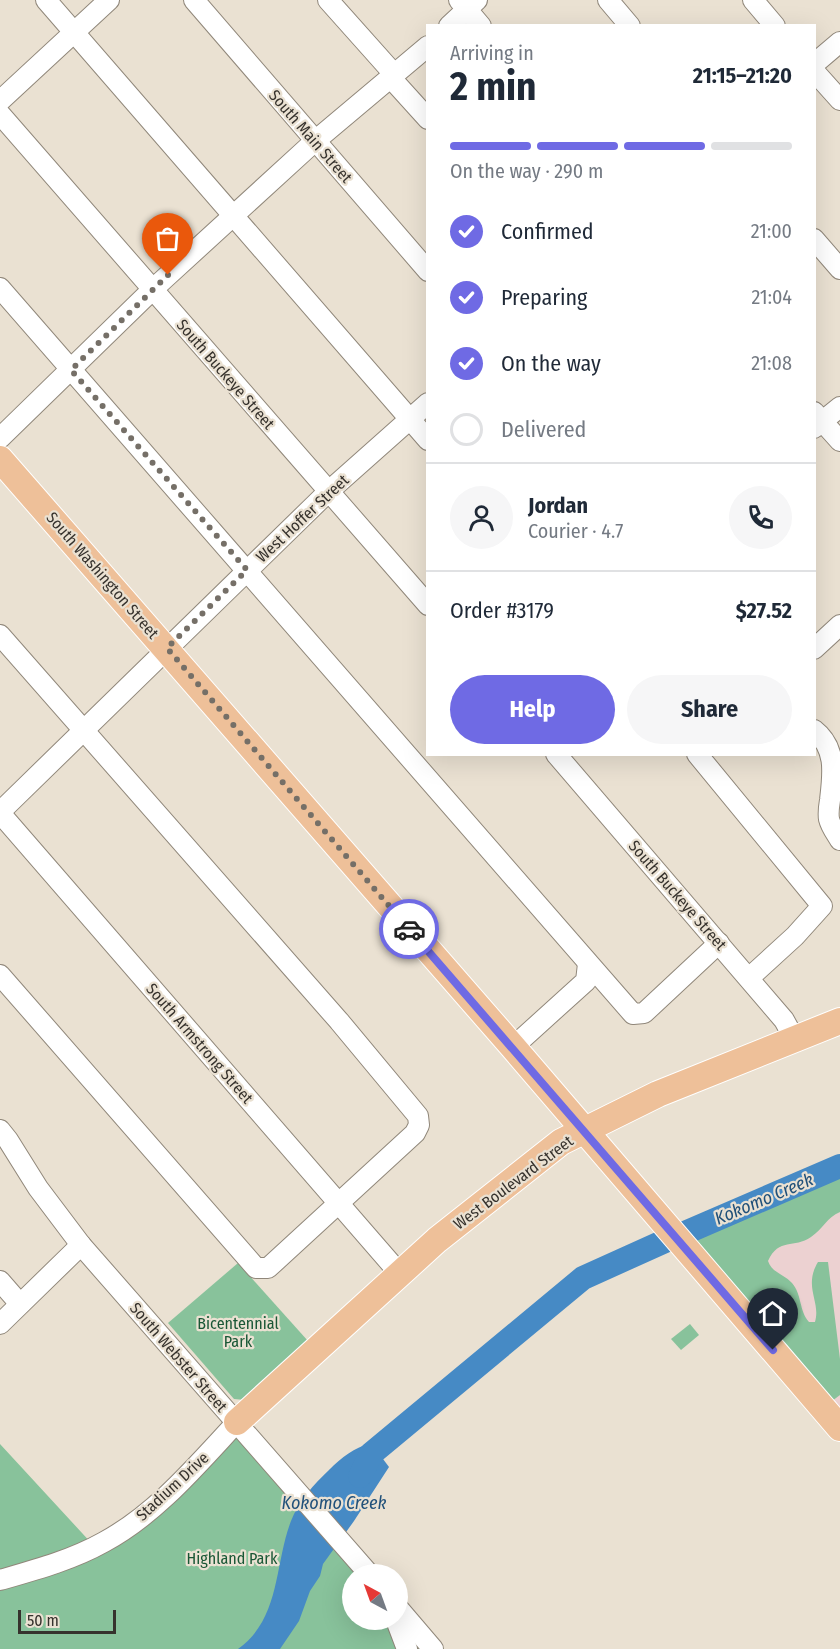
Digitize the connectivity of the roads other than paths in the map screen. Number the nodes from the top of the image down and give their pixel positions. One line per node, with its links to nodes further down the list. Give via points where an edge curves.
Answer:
1 (46, 0): 12 (street)
2 (109, 0): 12 (street)
3 (194, 0): 22 (street, South Main Street)
4 (328, 0): 17 (street)
5 (608, 0): 10 (street)
6 (753, 0): 11 (street)
7 (468, 3): 8 (street); 9 (street)
8 (451, 24)
9 (480, 24)
10 (628, 24)
11 (773, 24)
12 (74, 32): 19 (street); 23 (street)
13 (840, 42): 15 (street)
14 (426, 48): 17 (street)
15 (816, 62)
16 (816, 73): 18 (street)
17 (392, 76): 21 (street); 22 (street)
18 (840, 100)
19 (0, 101)
20 (0, 114): 28 (street, South Buckeye Street)
21 (426, 117)
22 (315, 141): 23 (street); 25 (street, South Main Street)
23 (233, 216): 28 (street); 32 (street)
24 (816, 241): 26 (street)
25 (426, 269)
26 (840, 269)
27 (0, 288): 29 (street)
28 (152, 290): 29 (street); 38 (street, South Buckeye Street)
29 (71, 370): 34 (street); 39 (street)
30 (426, 405): 32 (street, West Hoffer Street)
31 (840, 406): 33 (street)
32 (409, 419): 35 (street); 38 (street, West Hoffer Street)
33 (817, 420): 36 (street)
34 (0, 438)
35 (426, 438)
36 (840, 441)
37 (0, 459): 44 (main road, South Washington Street)
38 (329, 491): 39 (street, West Hoffer Street); 40 (street, South Buckeye Street)
39 (247, 570): 44 (street, West Hoffer Street); 53 (street)
40 (426, 603)
41 (840, 625): 43 (street)
42 (0, 635): 45 (street)
43 (816, 647)
44 (167, 648): 45 (street, West Hoffer Street); 58 (main road, South Washington Street)
45 (82, 730): 50 (street, West Hoffer Street); 61 (street, via 332,1012 418,1116 415,1133)
46 (816, 732): 47 (street)
47 (836, 749): 51 (street, via 828,817)
48 (558, 756): 52 (street, South Buckeye Street)
49 (699, 756): 55 (street, via 822,906)
50 (0, 812): 61 (street, South Armstrong Street)
51 (840, 840)
52 (719, 943): 53 (street, via 644,1013 633,1014); 55 (street, South Buckeye Street)
53 (588, 964): 58 (street, via 586,981)
54 (0, 975): 61 (street, via 256,1268 268,1268)
55 (749, 978): 57 (street, South Buckeye Street, via 784,1020)
56 (840, 1021): 57 (main road, West Boulevard Street)
57 (795, 1040): 60 (main road, West Boulevard Street, via 658,1094)
58 (513, 1047): 60 (main road, South Washington Street)
59 (0, 1130): 62 (street, South Webster Street)
60 (584, 1130): 63 (main road, West Boulevard Street, via 504,1186); 68 (main road, South Washington Street)
61 (338, 1202): 63 (street, South Armstrong Street)
62 (81, 1245): 65 (street); 67 (street, South Webster Street)
63 (400, 1274): 67 (main road, West Boulevard Street)
64 (0, 1281): 65 (street)
65 (20, 1304): 66 (street)
66 (0, 1324)
67 (237, 1422): 69 (street, South Webster Street); 70 (street, Stadium Drive, via 143,1516 105,1542)
68 (838, 1422)
69 (361, 1564)
70 (0, 1580)
71 (408, 1620): 74 (street)
72 (400, 1630): 73 (street)
73 (407, 1649)
74 (433, 1649)

